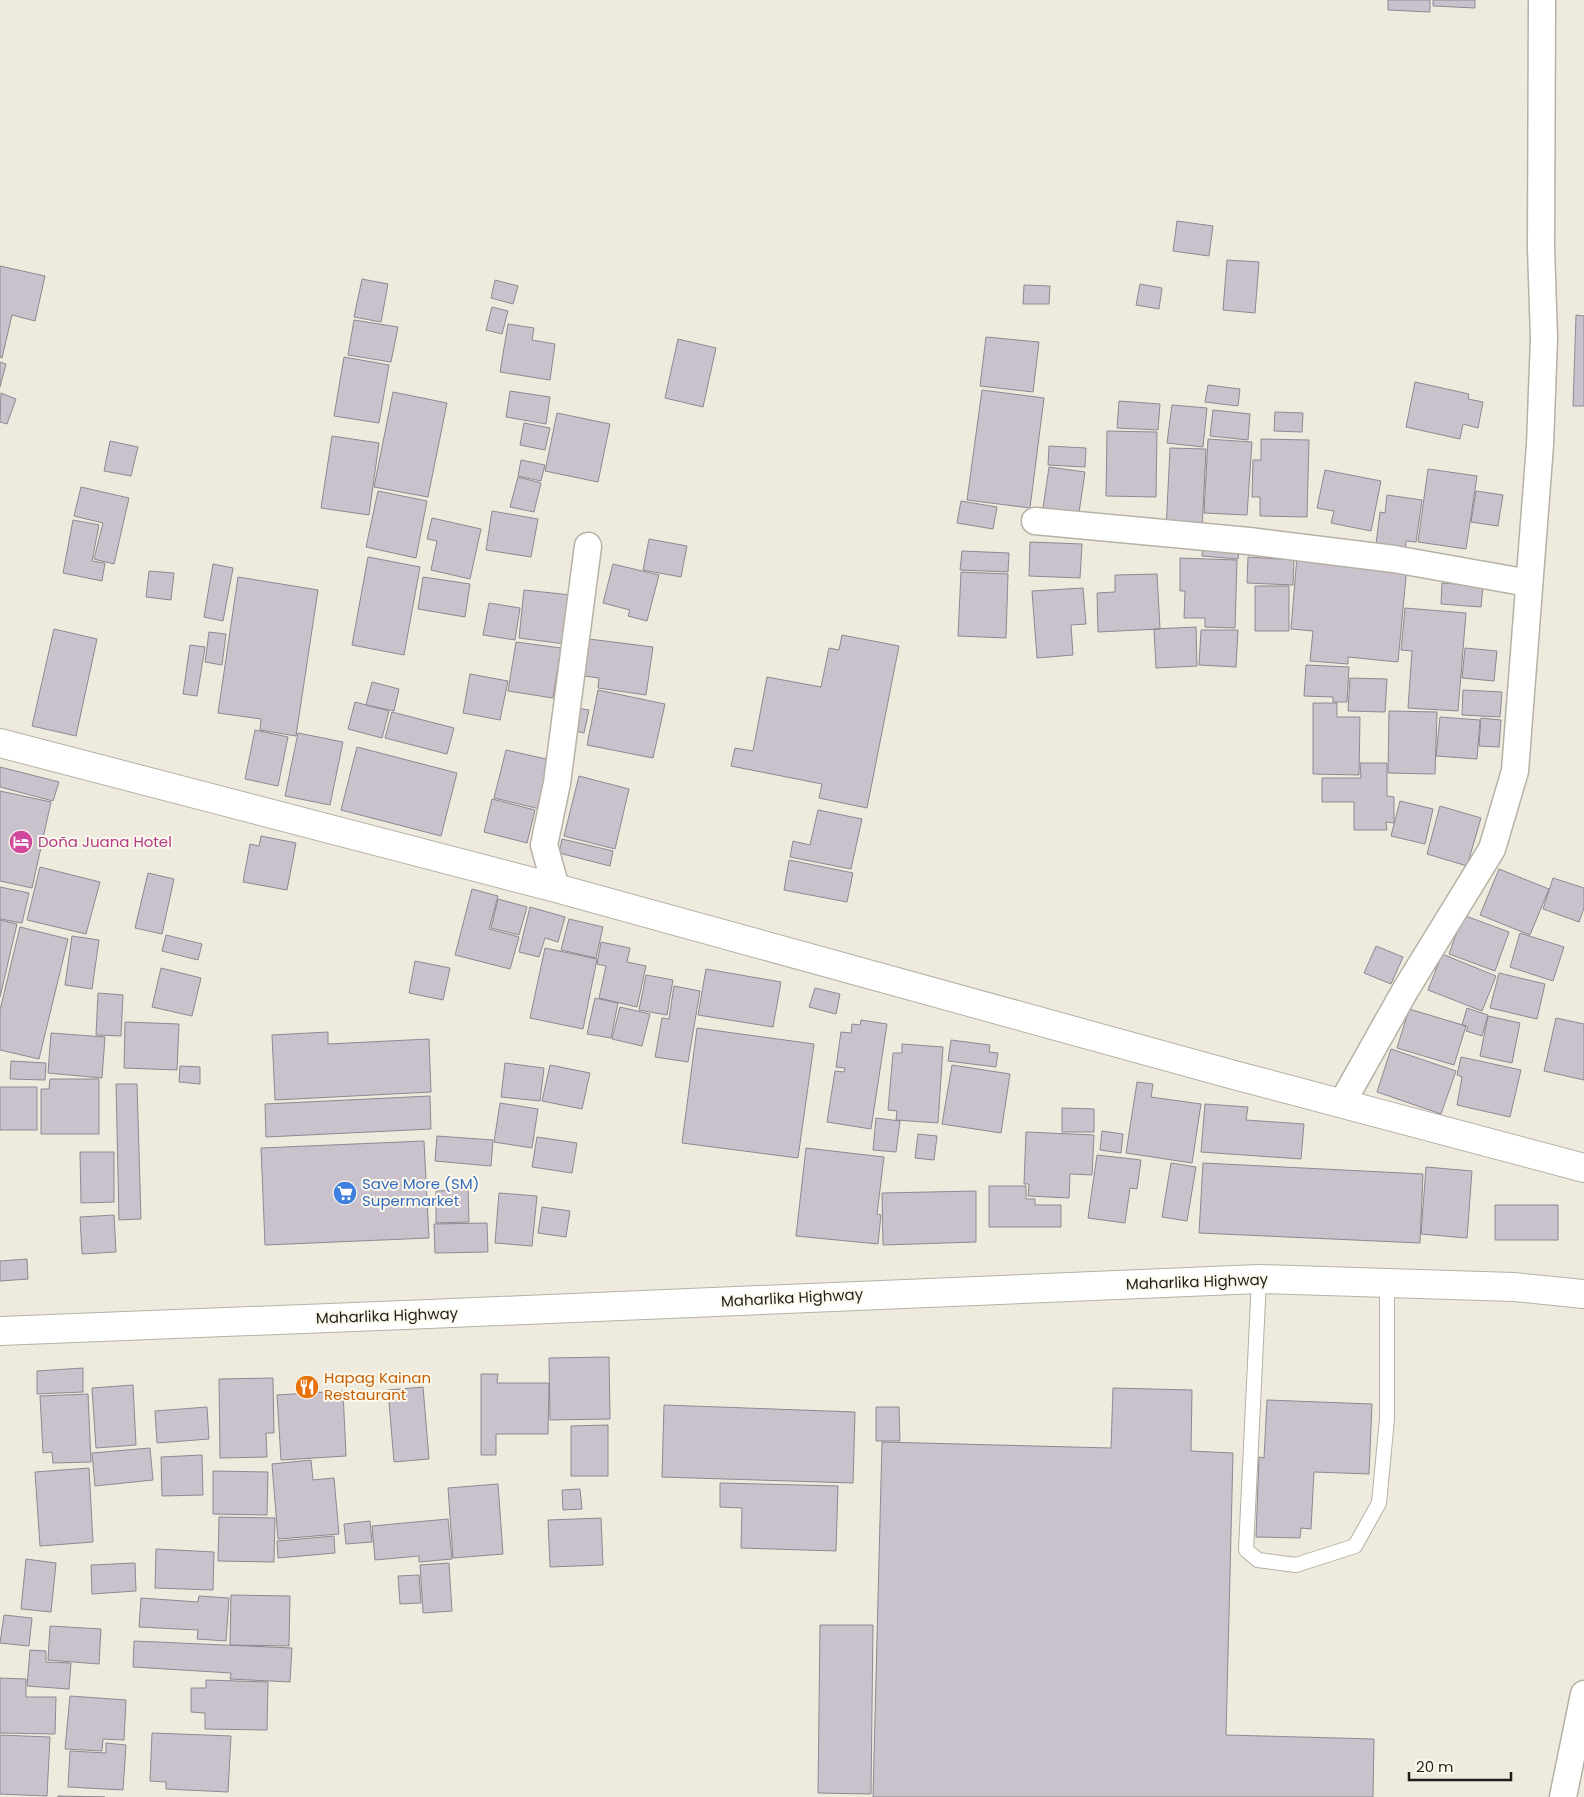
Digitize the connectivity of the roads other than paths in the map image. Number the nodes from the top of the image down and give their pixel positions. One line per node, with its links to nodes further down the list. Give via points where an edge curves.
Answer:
1 (1542, 0): 4 (street, via 1544,338 1540,445)
2 (1036, 521): 4 (street, via 1249,541 1385,558)
3 (588, 546): 6 (street, via 557,783 544,845)
4 (1529, 583): 7 (street, via 1515,771 1492,849 1406,989)
5 (0, 743): 6 (street)
6 (556, 888): 7 (street)
7 (1342, 1104): 8 (street)
8 (1584, 1168)
9 (1259, 1278): 10 (street, Maharlika Highway); 10 (lane, via 1246,1550 1258,1560 1296,1565 1355,1546 1379,1503 1387,1419); 12 (street, Maharlika Highway)
10 (1387, 1282): 11 (street, Maharlika Highway, via 1514,1287)
11 (1584, 1294)
12 (0, 1331)
13 (1584, 1694): 14 (street)
14 (1563, 1797)

